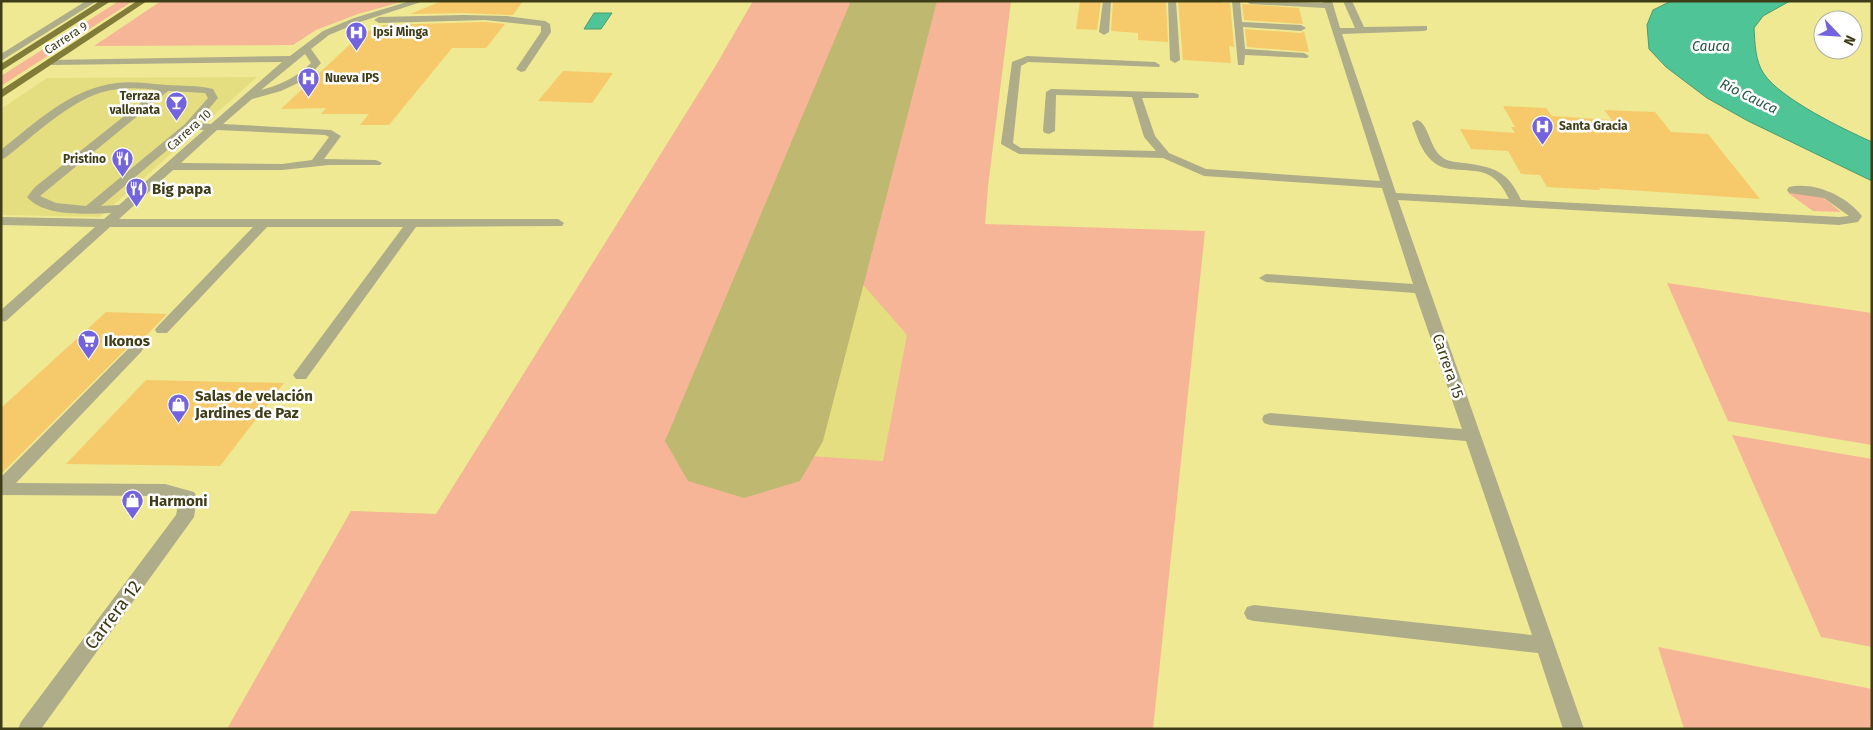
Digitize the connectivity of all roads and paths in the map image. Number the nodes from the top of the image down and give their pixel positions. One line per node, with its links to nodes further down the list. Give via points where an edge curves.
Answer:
1 (93, 1): 21 (street)
2 (107, 1): 27 (main road, Carrera 9)
3 (143, 1): 24 (main road, Carrera 9)
4 (420, 1): 11 (street, Carrera 10)
5 (1107, 1): 17 (street)
6 (1172, 1): 23 (street)
7 (1236, 1): 12 (street)
8 (1250, 1): 10 (street)
9 (1347, 1): 15 (street)
10 (1328, 4): 16 (street, Carrera 15)
11 (357, 20): 18 (street, Carrera 10, via 326,34); 28 (street, via 487,18 545,24 546,32)
12 (1238, 24): 13 (street); 19 (street)
13 (1301, 28)
14 (1424, 28): 15 (street)
15 (1361, 30): 16 (street)
16 (1337, 31): 44 (street, Carrera 15)
17 (1104, 32)
18 (306, 48): 22 (street, Carrera 10); 32 (street, via 316,63 300,79)
19 (1240, 52): 20 (street); 25 (street)
20 (1304, 56)
21 (1, 58)
22 (292, 59): 24 (street); 32 (street, Carrera 10)
23 (1175, 60)
24 (52, 62): 30 (main road, Carrera 9)
25 (1241, 63)
26 (1155, 65): 38 (street, via 1020,61 1016,64 1007,144 1019,151)
27 (1, 68)
28 (521, 69)
29 (166, 88): 35 (street, via 208,91 213,98); 39 (street, via 124,85 94,91 78,98); 47 (street, via 34,197 41,203 57,207)
30 (1, 94)
31 (1136, 94): 33 (street); 37 (street, via 1051,92); 38 (street, via 1150,137)
32 (248, 96): 36 (street, Carrera 10)
33 (1194, 96)
34 (1417, 123): 45 (street, via 1430,151 1439,160 1450,165 1492,171 1509,185)
35 (189, 126): 36 (street); 47 (street)
36 (214, 127): 41 (street, via 327,132 335,136); 42 (street, Carrera 10)
37 (1049, 131)
38 (1165, 155): 44 (street, via 1204,172)
39 (1, 156)
40 (376, 163): 41 (street)
41 (315, 164): 42 (street, via 282,167)
42 (169, 166): 46 (street, Carrera 10)
43 (1793, 190): 45 (street, via 1832,196 1856,216 1838,221)
44 (1389, 191): 45 (street); 54 (street, Carrera 15)
45 (1518, 204)
46 (122, 208): 47 (street); 49 (street, Carrera 10)
47 (90, 209)
48 (1, 221): 49 (street)
49 (106, 223): 52 (street); 55 (street, Carrera 10)
50 (412, 223): 51 (street); 52 (street); 58 (street)
51 (558, 223)
52 (264, 224): 56 (street)
53 (1266, 278): 54 (street)
54 (1421, 289): 60 (street, Carrera 15)
55 (1, 318)
56 (162, 330)
57 (136, 349): 61 (street)
58 (302, 375)
59 (1270, 419): 60 (street)
60 (1472, 436): 63 (street, Carrera 15)
61 (1, 488): 64 (street, Carrera 12, via 165,490 188,497 185,517)
62 (1254, 613): 63 (street)
63 (1545, 645): 65 (street, Carrera 15)
64 (28, 729)
65 (1574, 729)

